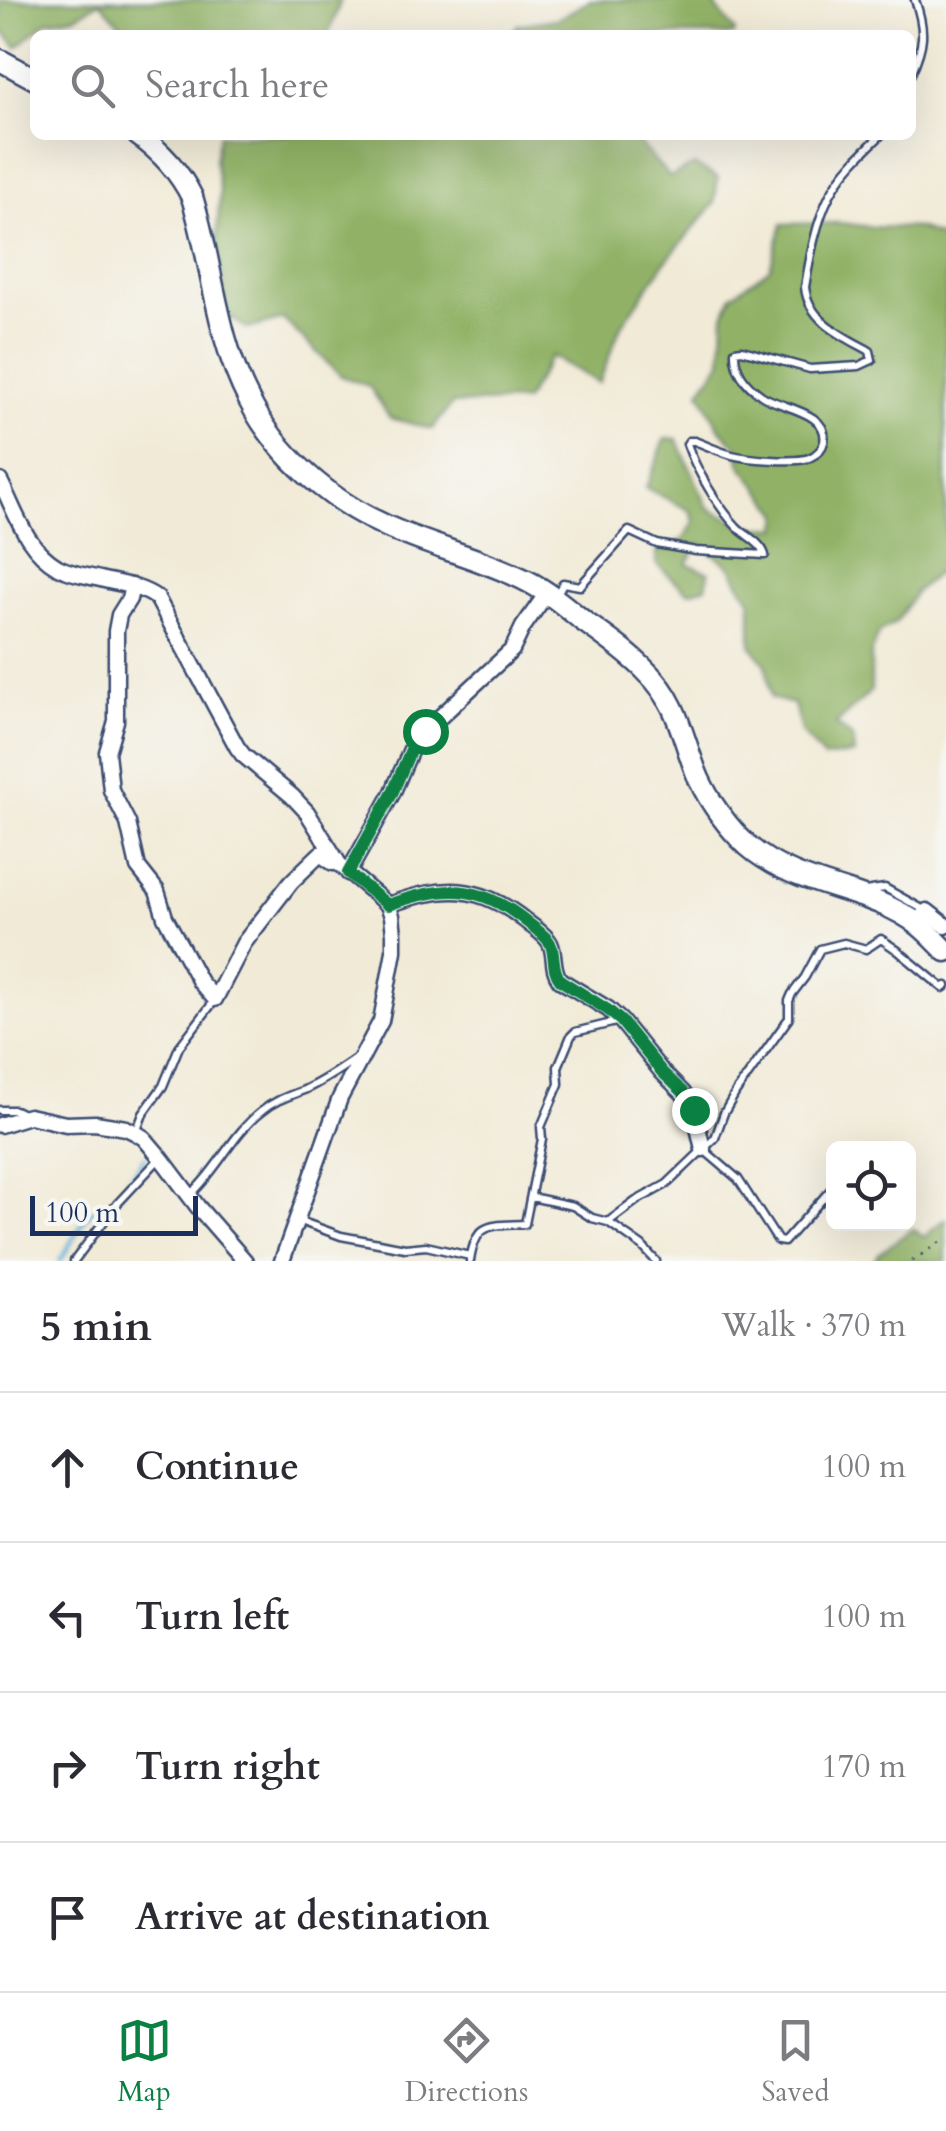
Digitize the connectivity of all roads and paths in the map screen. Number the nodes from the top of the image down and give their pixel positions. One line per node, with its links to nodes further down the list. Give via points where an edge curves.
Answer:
1 (916, 0): 3 (lane, via 923,47)
2 (0, 60): 4 (street)
3 (916, 63)
4 (30, 76)
5 (144, 140): 9 (street, via 166,157 192,197 227,348 250,403 276,442 327,492 384,526 508,572)
6 (876, 140): 9 (lane, via 831,192 805,287 811,310 870,351 872,360 810,369 735,351 738,373 761,396 819,423 822,448 801,460 734,456 687,444 720,506 765,555 657,544 629,530 580,586 563,583)
7 (0, 481): 8 (street, via 20,525 50,561)
8 (132, 586): 10 (street, via 161,603 243,756 307,812); 16 (street, via 116,632 110,790 128,823 138,867 157,891 200,982)
9 (551, 596): 10 (street, via 512,650 412,747 392,794); 12 (street, via 665,692 700,780 748,846 785,871)
10 (343, 868): 11 (street); 16 (street, via 320,854 292,882 244,942)
11 (388, 905): 17 (street, via 455,891 506,905 552,946 560,980); 18 (street, via 394,951 383,1014)
12 (922, 917): 13 (street); 14 (street)
13 (946, 926)
14 (946, 951)
15 (946, 986): 23 (lane, via 881,939 866,949 820,949 792,994 789,1018)
16 (216, 999): 22 (lane, via 179,1047)
17 (621, 1021): 23 (street, via 689,1100); 27 (lane, via 571,1036 541,1127)
18 (364, 1053): 26 (lane, via 263,1109); 28 (street, via 340,1098)
19 (0, 1110): 20 (lane)
20 (29, 1116): 21 (street); 22 (street)
21 (0, 1125)
22 (136, 1133): 24 (street)
23 (703, 1149): 25 (lane, via 738,1179 778,1241); 29 (lane, via 667,1184)
24 (160, 1158): 26 (street); 32 (lane)
25 (826, 1195)
26 (189, 1196): 33 (street)
27 (531, 1196): 29 (lane); 31 (lane, via 525,1224 484,1228)
28 (297, 1220): 31 (lane, via 341,1236); 34 (street)
29 (608, 1222): 35 (lane)
30 (946, 1238): 36 (path)
31 (470, 1258)
32 (74, 1261)
33 (245, 1261)
34 (282, 1261)
35 (656, 1261)
36 (912, 1261)

